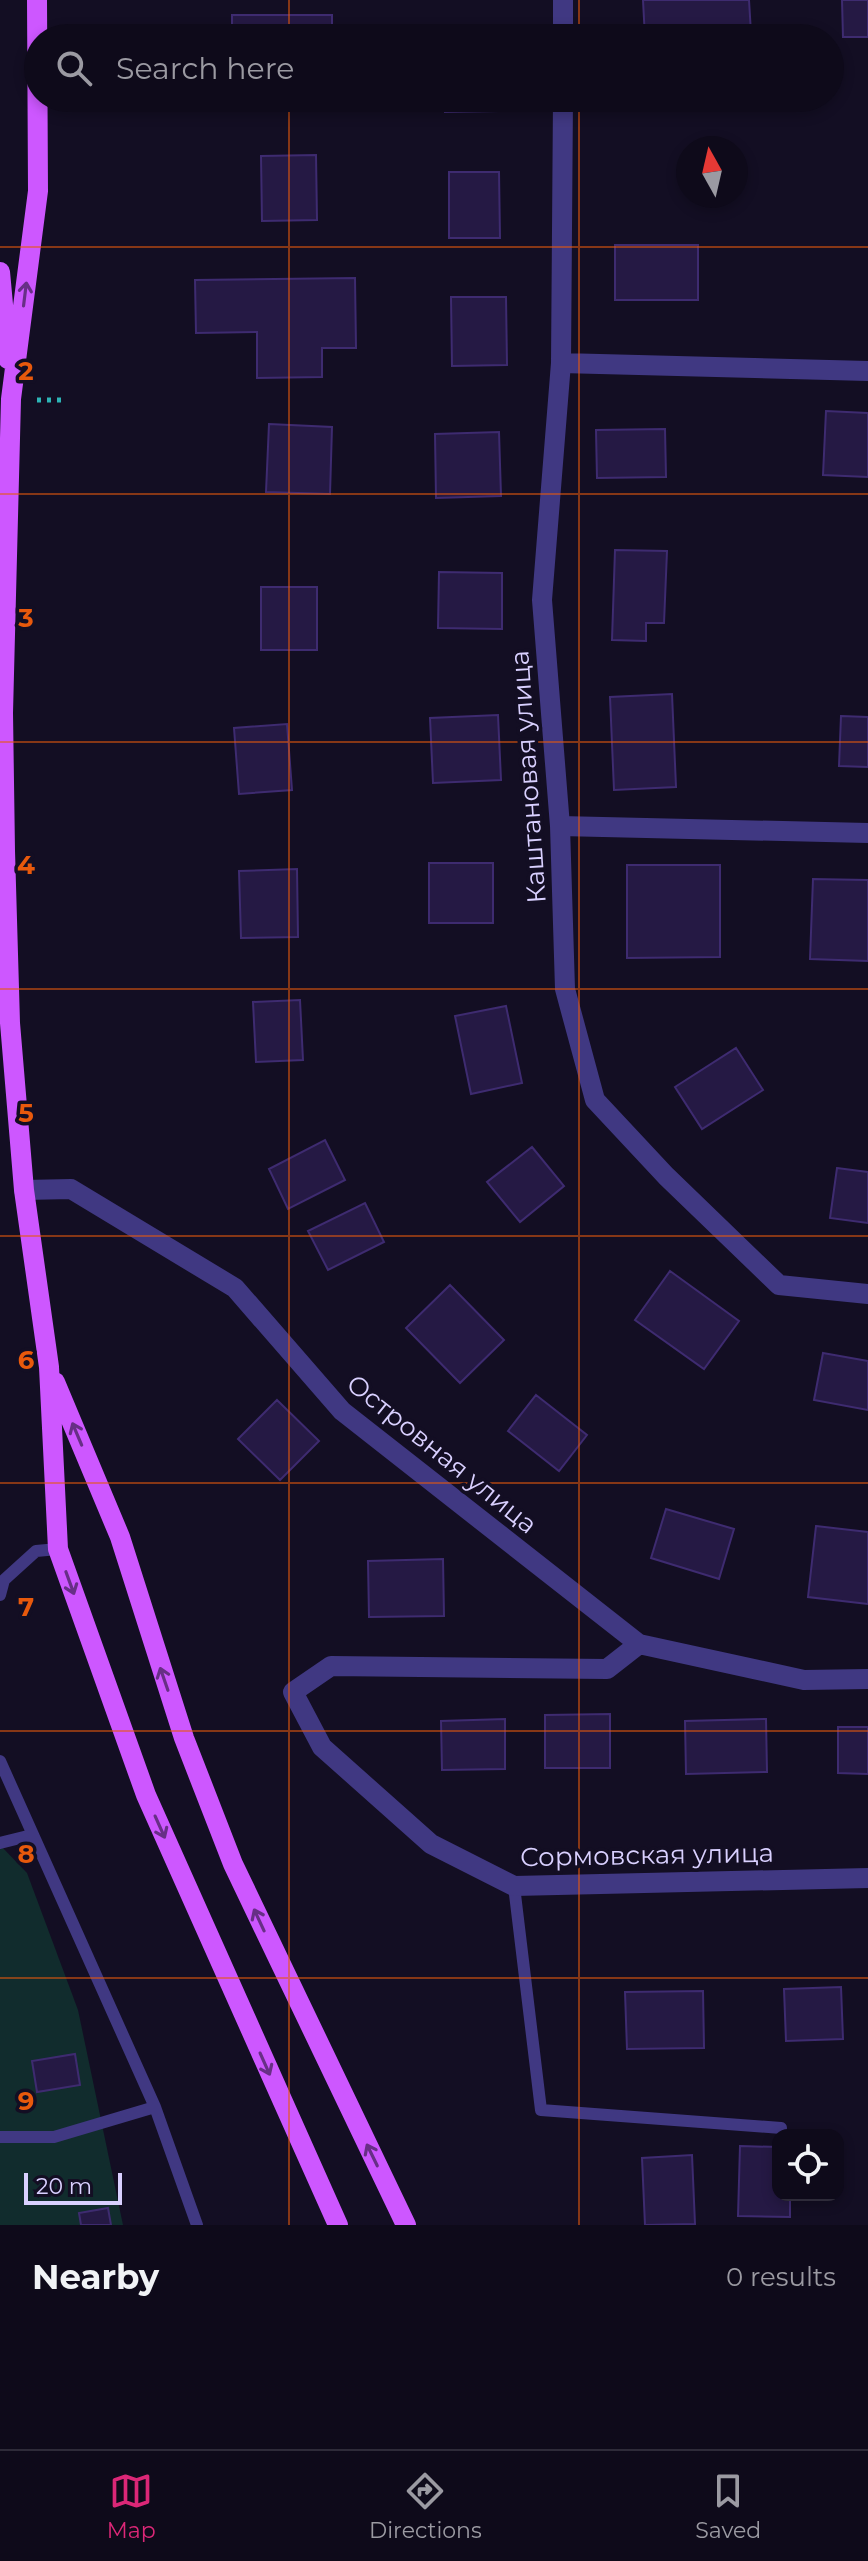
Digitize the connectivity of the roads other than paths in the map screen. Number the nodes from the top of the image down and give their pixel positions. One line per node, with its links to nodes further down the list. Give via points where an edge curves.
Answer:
1 (37, 0): 3 (main road, one-way to 1)
2 (563, 0): 4 (street)
3 (37, 24)
4 (563, 24)
5 (38, 112): 10 (main road, one-way to 5, via 38,191)
6 (563, 112): 8 (street, Каштановая улица)
7 (0, 272): 10 (main road)
8 (561, 363): 9 (street); 12 (street, Каштановая улица, via 542,600)
9 (868, 371)
10 (11, 399): 11 (main road)
11 (3, 600): 14 (main road, via 7,945)
12 (560, 826): 13 (street); 15 (street, Каштановая улица, via 565,989 595,1100 779,1285)
13 (868, 833)
14 (24, 1190): 16 (main road); 19 (street, Островная улица, via 71,1189 235,1288 342,1411)
15 (868, 1294)
16 (49, 1367): 17 (main road); 31 (main road, one-way to 16, via 233,1864 184,1738 120,1537)
17 (58, 1549): 18 (lane, via 36,1551 4,1580); 30 (main road, one-way to 30, via 146,1795)
18 (0, 1595)
19 (639, 1644): 20 (street, Островная улица, via 804,1680); 25 (street, Сормовская улица, via 607,1669 331,1666 293,1692 322,1747 431,1844)
20 (868, 1679)
21 (0, 1761): 22 (lane)
22 (32, 1835): 23 (lane); 26 (lane)
23 (0, 1843)
24 (868, 1878): 25 (street, Сормовская улица)
25 (514, 1886): 27 (lane, via 541,2110)
26 (155, 2107): 28 (lane, via 54,2137); 29 (lane)
27 (781, 2128)
28 (0, 2137)
29 (197, 2225)
30 (338, 2225)
31 (406, 2225)

